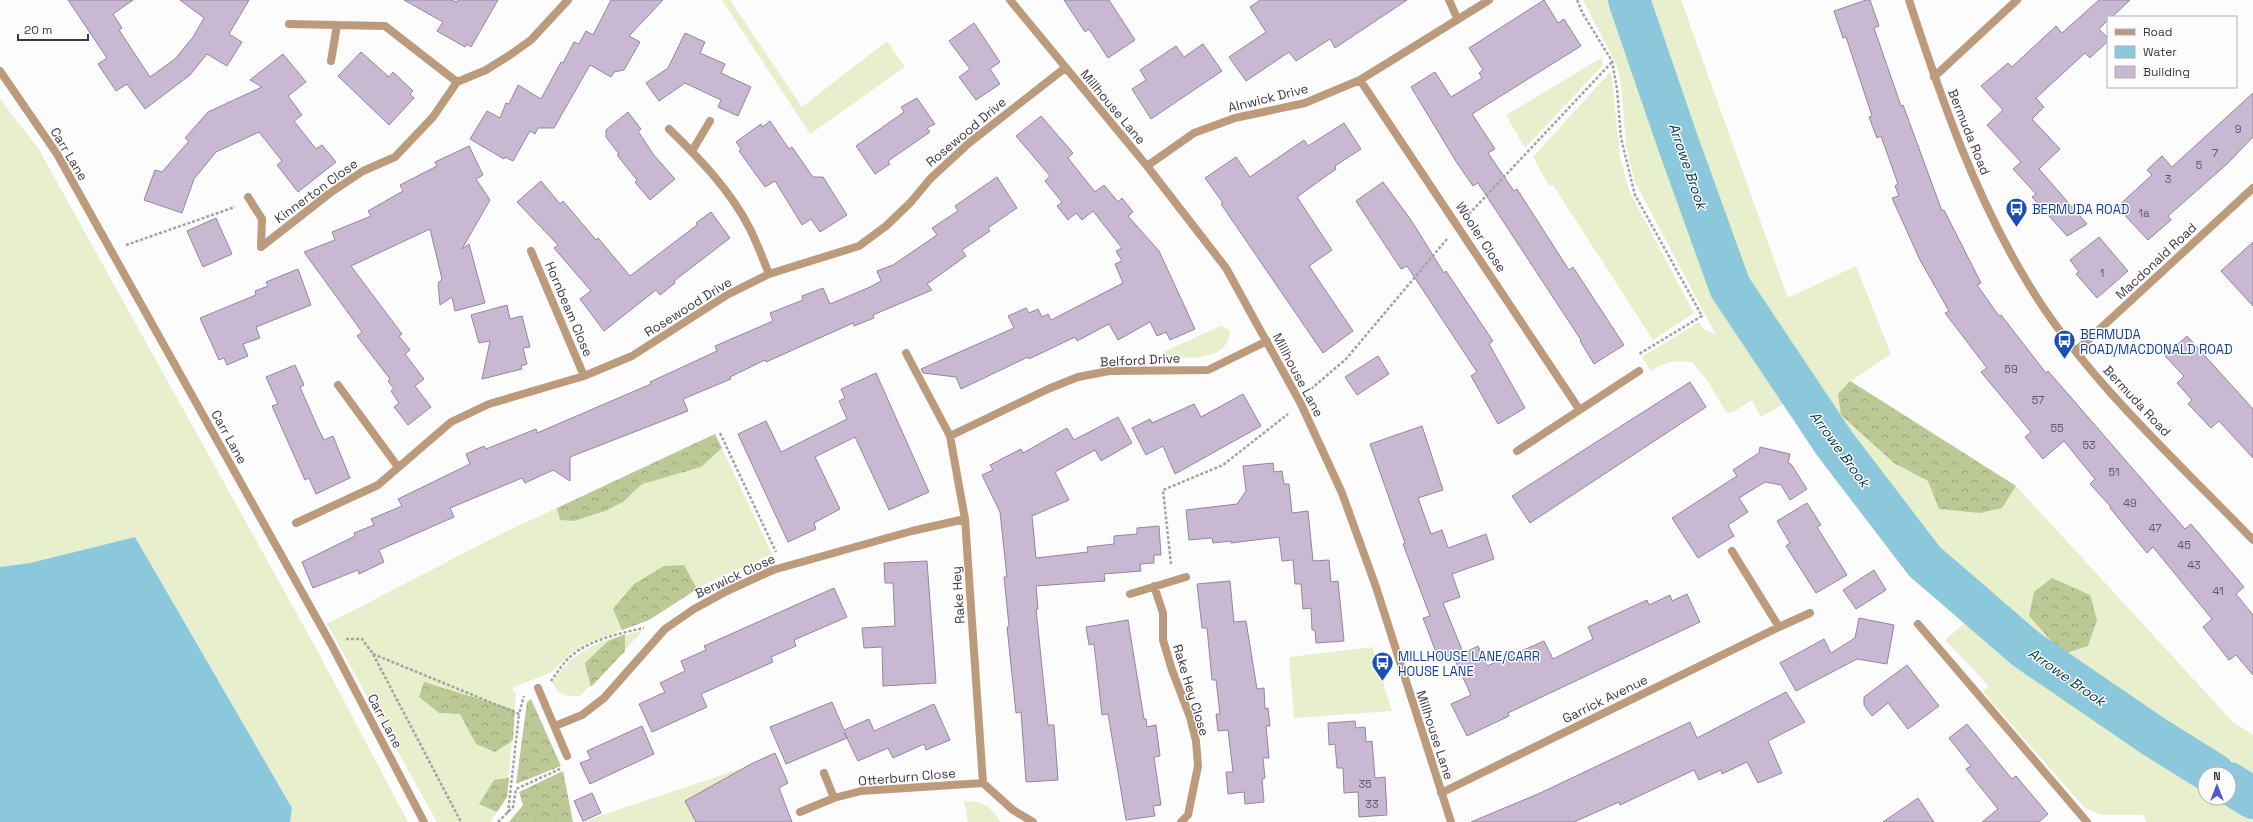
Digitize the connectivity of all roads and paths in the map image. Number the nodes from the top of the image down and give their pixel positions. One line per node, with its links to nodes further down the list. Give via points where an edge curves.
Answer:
1 (568, 0): 16 (street, via 531,40 486,70)
2 (1010, 0): 12 (street, Millhouse Lane)
3 (1449, 0): 8 (street)
4 (1489, 0): 8 (street, Alnwick Drive)
5 (1577, 0): 29 (path, via 1612,62 1621,138 1635,195 1702,316)
6 (1909, 0): 14 (street, Bermuda Road)
7 (2017, 0): 14 (street)
8 (1457, 18): 15 (street, Alnwick Drive)
9 (290, 24): 10 (street)
10 (337, 25): 11 (street); 16 (street, via 385,26)
11 (331, 62)
12 (1065, 68): 20 (street, Millhouse Lane); 25 (street, Rosewood Drive, via 969,143 931,178 886,226 859,246)
13 (0, 71): 23 (street, Carr Lane, via 57,154)
14 (1934, 77): 27 (street, Bermuda Road, via 1986,208 2029,286)
15 (1360, 80): 20 (street, Alnwick Drive, via 1305,103 1235,118 1194,133); 34 (street, Wooler Close, via 1459,225)
16 (457, 82): 22 (street, Kinnerton Close, via 433,117 395,157 363,170 261,247 262,219)
17 (710, 122): 19 (street)
18 (669, 129): 19 (street)
19 (692, 151): 25 (street, via 731,197 750,228)
20 (1147, 166): 26 (street, Millhouse Lane, via 1226,268)
21 (2253, 188): 27 (street, Macdonald Road)
22 (249, 199): 23 (path)
23 (111, 250): 52 (street, Carr Lane)
24 (531, 251): 31 (street, Hornbeam Close)
25 (769, 274): 31 (street, Rosewood Drive, via 727,295 632,356)
26 (1267, 342): 33 (street, Millhouse Lane); 36 (street, Belford Drive, via 1208,370 1109,371 1078,377)
27 (2076, 351): 41 (street, Bermuda Road, via 2106,388)
28 (906, 353): 36 (street, Rake Hey)
29 (1638, 355)
30 (1639, 371): 34 (street)
31 (584, 376): 38 (street, Rosewood Drive, via 489,404 457,419)
32 (338, 385): 38 (street)
33 (1300, 404): 45 (path, via 1224,465 1163,490); 60 (street, Millhouse Lane, via 1345,500 1376,587)
34 (1579, 409): 37 (street)
35 (720, 433): 43 (path)
36 (950, 436): 39 (street, Rake Hey)
37 (1516, 451)
38 (398, 467): 40 (street, Rosewood Drive, via 378,485)
39 (965, 519): 43 (street, Berwick Close); 59 (street, Rake Hey)
40 (296, 523)
41 (2253, 540)
42 (1732, 551): 50 (street)
43 (783, 567): 51 (street, Berwick Close, via 727,591)
44 (1186, 577): 45 (street)
45 (1173, 581): 46 (street)
46 (1154, 586): 47 (street); 68 (street, Rake Hey Close, via 1163,613 1163,640 1196,741 1198,766 1188,815)
47 (1130, 594)
48 (1810, 613): 50 (street, Garrick Avenue)
49 (1918, 624): 70 (street)
50 (1779, 627): 60 (street, Garrick Avenue)
51 (665, 629): 54 (path, via 649,626 591,644 571,656); 56 (street, Berwick Close, via 604,698 582,714)
52 (331, 644): 53 (path, via 345,639 362,639); 64 (street, Carr Lane)
53 (373, 654): 55 (path); 65 (path)
54 (539, 690): 55 (path, via 522,696); 56 (street)
55 (519, 714): 63 (path)
56 (555, 726): 57 (street)
57 (567, 756): 63 (path, via 571,765 516,788 513,807)
58 (824, 773): 61 (street)
59 (983, 783): 61 (street, Otterburn Close, via 861,791); 67 (street, via 1013,810)
60 (1441, 793): 69 (street, Millhouse Lane)
61 (834, 798): 62 (street, Otterburn Close)
62 (800, 812)
63 (508, 813): 66 (path)
64 (424, 822)
65 (461, 822)
66 (498, 822)
67 (1033, 822)
68 (1181, 822)
69 (1451, 822)
70 (2087, 822)

